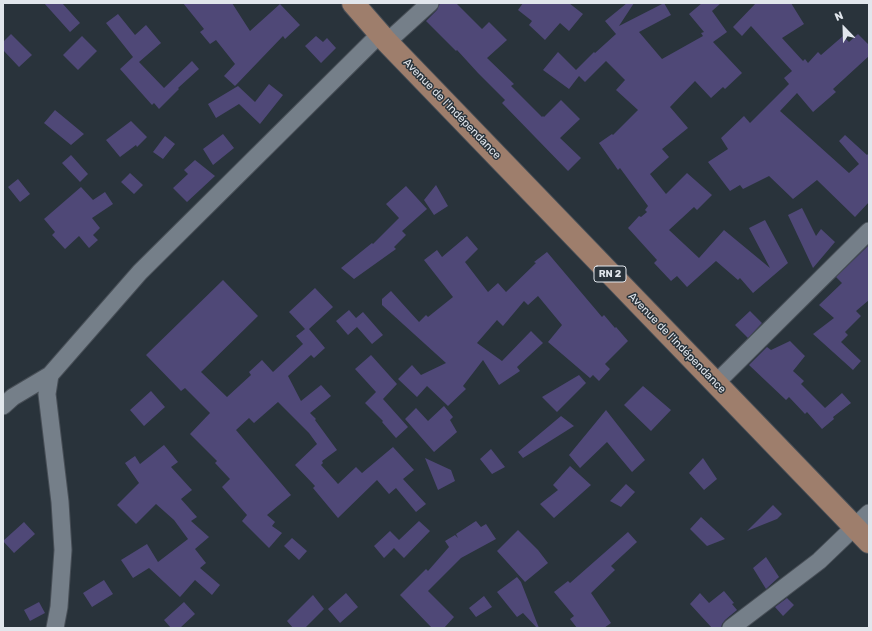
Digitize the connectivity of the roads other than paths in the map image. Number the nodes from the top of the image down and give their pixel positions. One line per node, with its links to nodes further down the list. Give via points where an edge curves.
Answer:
1 (354, 3): 3 (main road, Avenue de l'Indépendance / RN 2)
2 (430, 3): 3 (street)
3 (384, 38): 5 (street, via 140,272); 6 (main road, Avenue de l'Indépendance / RN 2)
4 (869, 231): 6 (street)
5 (50, 374): 7 (street); 9 (street, via 47,394 63,550)
6 (716, 383): 8 (main road, Avenue de l'Indépendance / RN 2)
7 (3, 406)
8 (864, 528): 10 (street)
9 (55, 628)
10 (731, 628)

